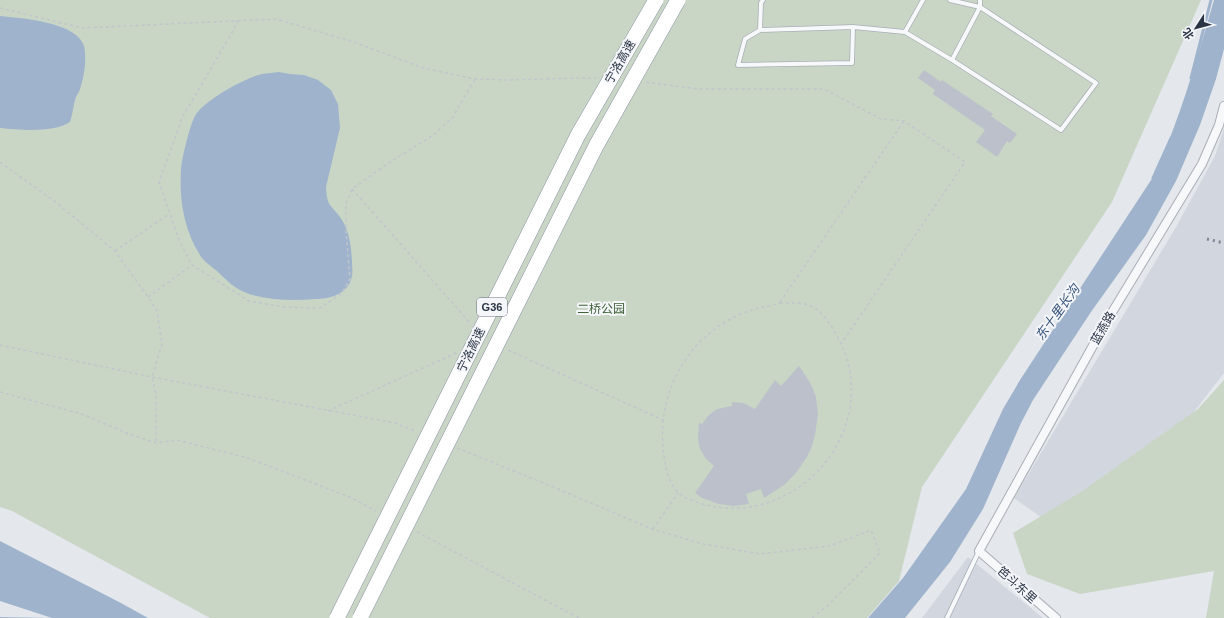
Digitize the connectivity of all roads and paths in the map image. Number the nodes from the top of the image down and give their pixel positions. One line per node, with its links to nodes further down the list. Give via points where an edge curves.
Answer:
1 (656, 0): 39 (highway, 宁洛高速 / G36, bridge, via 578,135)
2 (678, 0): 40 (highway, 宁洛高速 / G36, bridge, via 596,146)
3 (763, 0): 11 (lane, via 760,3)
4 (923, 0): 12 (lane)
5 (950, 0): 7 (lane)
6 (980, 0): 7 (lane)
7 (980, 7): 13 (lane); 13 (lane, via 1096,83 1061,130)
8 (0, 8): 9 (path, via 82,28)
9 (238, 20): 15 (path, via 276,19 354,42 423,68); 20 (path, via 183,116 159,182)
10 (853, 27): 11 (lane); 11 (lane, via 852,63 738,66 746,39); 12 (lane)
11 (760, 30)
12 (905, 32): 13 (lane)
13 (952, 60)
14 (600, 78): 15 (path)
15 (475, 79): 22 (path, via 452,118 432,136 352,189 346,204 350,279 342,293 320,308 284,307 249,301)
16 (644, 82): 18 (path, via 698,89 824,89 881,119)
17 (1224, 106): 38 (street, 蓝燕路, via 1219,125 1202,164 1105,324)
18 (904, 120): 24 (path); 25 (path, via 965,162)
19 (0, 162): 21 (path, via 58,204)
20 (169, 214): 21 (path); 22 (path)
21 (115, 251): 23 (path)
22 (192, 265): 23 (path)
23 (148, 297): 28 (path, via 157,311 162,344)
24 (780, 303): 25 (path, via 801,304 823,314); 34 (path, via 750,310 716,328 697,345 675,378 666,403 662,442 670,481)
25 (841, 344): 34 (path, via 849,372 849,411 837,447 813,478 780,498 762,505 743,508 717,507)
26 (0, 345): 28 (path)
27 (456, 352): 30 (path)
28 (152, 377): 30 (path); 32 (path, via 156,394)
29 (0, 392): 32 (path, via 82,414)
30 (328, 411): 31 (path, via 395,423)
31 (417, 432)
32 (156, 444): 35 (path, via 177,440 248,458 352,498)
33 (454, 447): 37 (path)
34 (678, 493): 37 (path)
35 (378, 512)
36 (411, 529): 41 (path)
37 (652, 529): 42 (path, via 703,544 760,554 830,546 871,530 880,553)
38 (979, 551): 43 (lane); 44 (street, 笆斗东里)
39 (337, 618)
40 (360, 618)
41 (579, 618)
42 (812, 618)
43 (947, 618)
44 (1056, 618)

